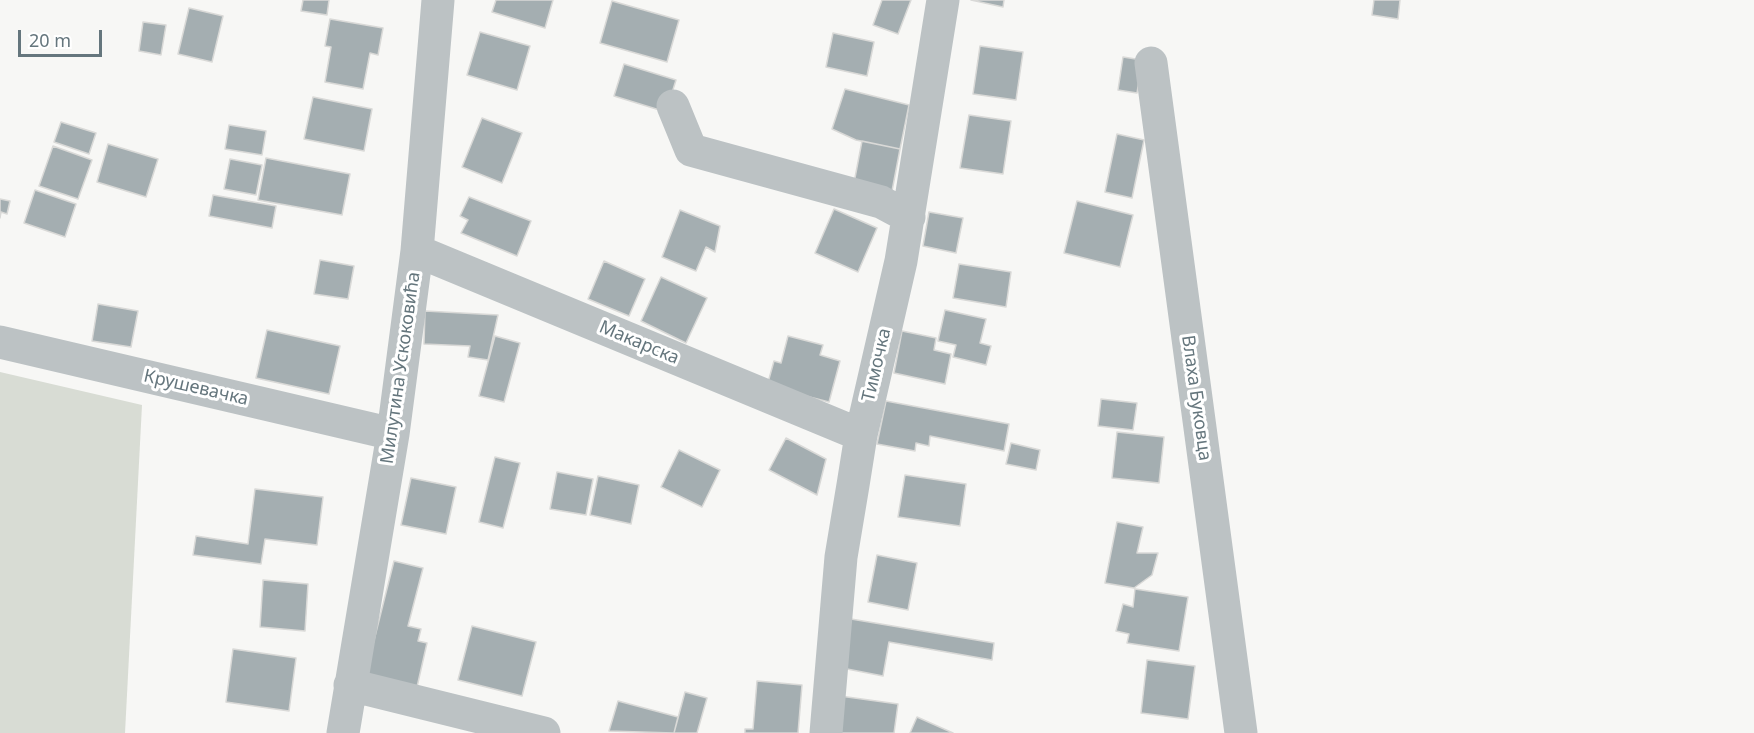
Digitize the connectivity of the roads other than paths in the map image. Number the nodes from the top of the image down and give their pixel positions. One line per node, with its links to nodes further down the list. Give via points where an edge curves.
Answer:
1 (438, 0): 6 (street, Милутина Ускоковића)
2 (943, 0): 5 (street, Тимочка)
3 (1151, 63): 14 (street, Влаха Буковца)
4 (673, 106): 5 (street, via 690,150 881,202)
5 (909, 217): 9 (street, Тимочка)
6 (417, 251): 8 (street, Милутина Ускоковића); 9 (street, Макарска)
7 (0, 342): 8 (street, Крушевачка)
8 (393, 434): 10 (street, Милутина Ускоковића)
9 (861, 435): 13 (street, Тимочка, via 841,557)
10 (350, 686): 11 (street, Милутина Ускоковића); 12 (street)
11 (343, 733)
12 (544, 733)
13 (826, 733)
14 (1241, 733)

